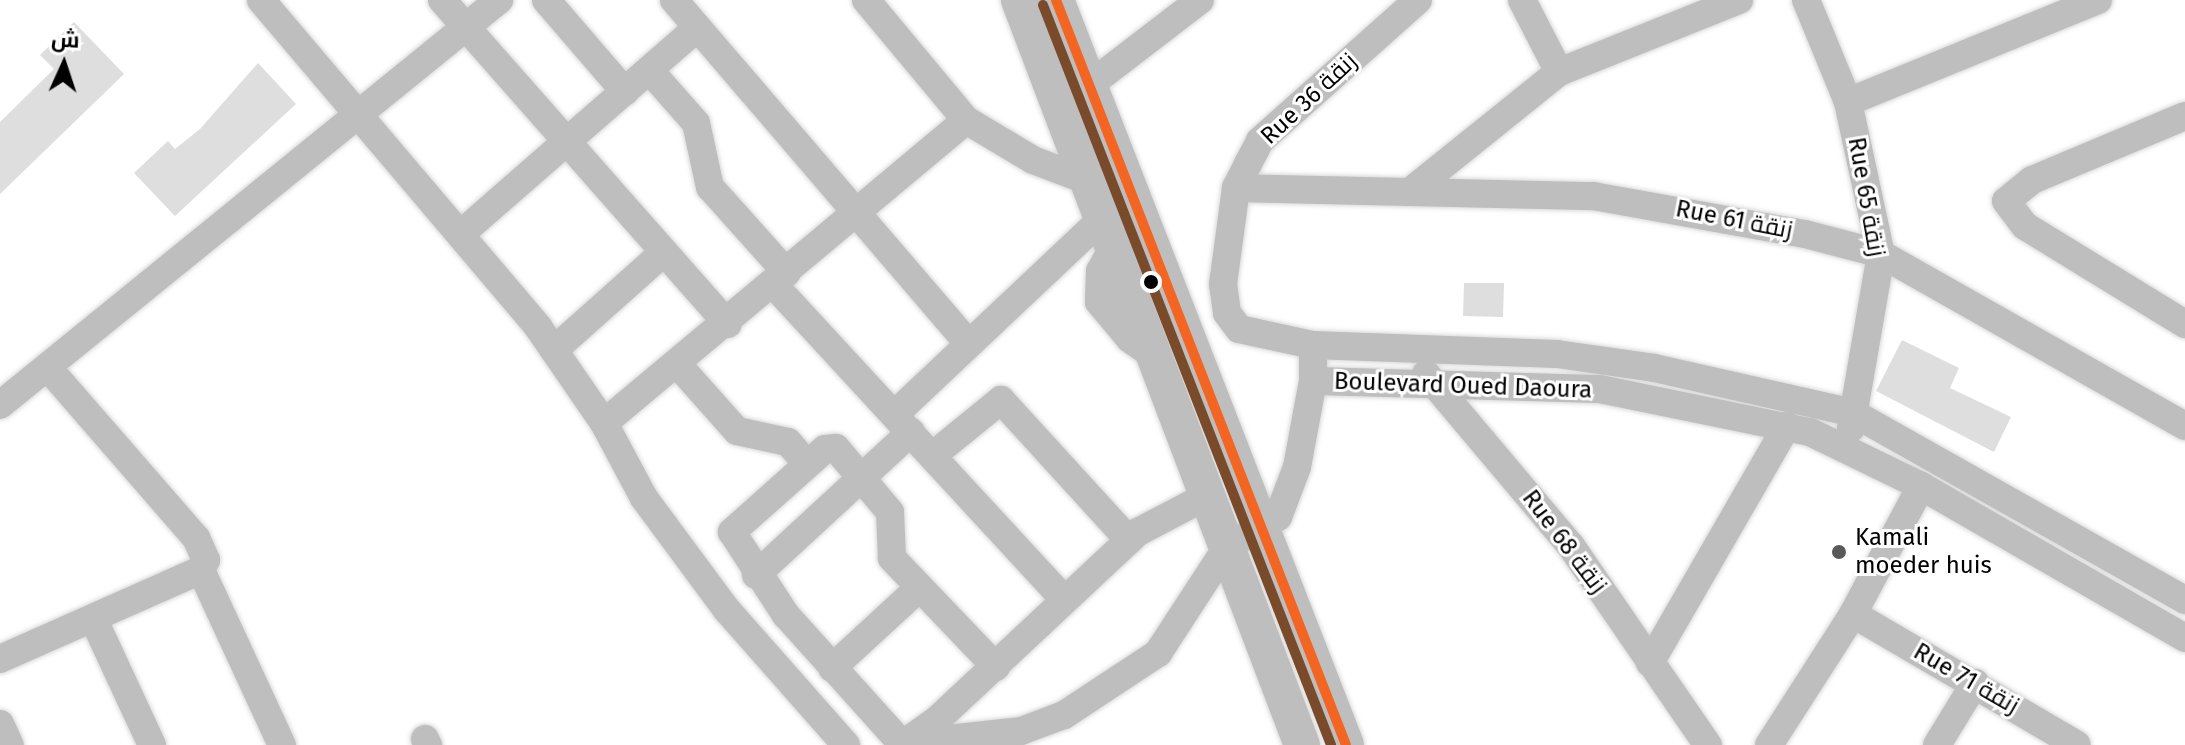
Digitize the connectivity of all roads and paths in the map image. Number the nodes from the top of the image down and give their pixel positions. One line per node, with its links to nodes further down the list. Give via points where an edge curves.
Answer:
1 (261, 0): 22 (street)
2 (442, 0): 15 (street)
3 (499, 0): 15 (street)
4 (546, 0): 20 (street)
5 (674, 0): 16 (street)
6 (866, 0): 24 (street)
7 (1019, 0): 26 (main road)
8 (1056, 0): 19 (main road)
9 (1200, 0): 19 (street)
10 (1418, 0): 27 (street, Rue 36 زنقة, via 1260,141)
11 (1522, 0): 18 (street)
12 (1739, 0): 18 (street)
13 (1806, 0): 21 (street, Rue 65 زنقة)
14 (2098, 0): 21 (street)
15 (466, 28): 22 (street); 25 (street)
16 (697, 28): 17 (street); 29 (street)
17 (651, 72): 20 (street); 34 (street, via 696,123 710,187)
18 (1559, 72): 28 (street)
19 (1088, 86): 57 (main road)
20 (625, 92): 25 (street)
21 (1848, 102): 33 (street, Rue 65 زنقة)
22 (362, 116): 31 (street); 42 (street)
23 (2185, 116): 36 (street, via 2032,180 2006,201 2025,226)
24 (966, 120): 26 (street, via 1033,160); 29 (street)
25 (566, 141): 31 (street); 32 (street)
26 (1091, 182): 30 (main road)
27 (1236, 188): 28 (street, Rue 61 زنقة); 38 (street, Rue 36 زنقة, via 1223,284 1227,313 1255,337)
28 (1411, 191): 33 (street, Rue 61 زنقة, via 1593,196 1702,212)
29 (857, 213): 34 (street); 37 (street)
30 (1110, 230): 37 (street); 56 (main road)
31 (463, 232): 40 (street)
32 (664, 252): 35 (street); 40 (street)
33 (1881, 254): 46 (street, Rue 65 زنقة); 50 (street, Rue 61 زنقة)
34 (780, 278): 35 (street); 48 (street)
35 (728, 324): 41 (street)
36 (2185, 324)
37 (966, 341): 48 (street)
38 (1313, 345): 39 (street, Boulevard Oued Daoura); 43 (street, Boulevard Oued Daoura)
39 (1415, 346): 44 (street, Rue 68 زنقة); 46 (street, Boulevard Oued Daoura, via 1557,354 1654,368)
40 (554, 350): 47 (street)
41 (679, 366): 47 (street); 53 (street, via 737,431 788,442)
42 (48, 368): 45 (street); 60 (street, via 196,538 206,560)
43 (1313, 381): 44 (street, Boulevard Oued Daoura); 57 (street, via 1290,494)
44 (1429, 382): 49 (street, Boulevard Oued Daoura, via 1600,389); 71 (street, Rue 68 زنقة, via 1571,546)
45 (0, 405)
46 (1853, 413): 51 (street, Rue 65 زنقة); 64 (street, Boulevard Oued Daoura)
47 (604, 423): 69 (street, via 644,498)
48 (903, 423): 52 (street); 54 (street)
49 (1787, 426): 51 (street, Boulevard Oued Daoura); 71 (street)
50 (2185, 426)
51 (1849, 449): 55 (street, Boulevard Oued Daoura)
52 (932, 456): 58 (street, via 1001,400); 63 (street)
53 (807, 464): 54 (street, via 830,446); 61 (street, via 732,532)
54 (865, 479): 61 (street); 62 (street, via 890,512 892,558)
55 (1921, 486): 65 (street); 68 (street, Boulevard Oued Daoura)
56 (1207, 496): 58 (street); 59 (main road)
57 (1262, 531): 59 (street); 82 (main road)
58 (1129, 540): 63 (street)
59 (1227, 547): 76 (street, via 1158,653 1064,715 1021,731); 81 (main road)
60 (201, 570): 67 (street); 79 (street)
61 (756, 575): 66 (street)
62 (919, 588): 72 (street); 73 (street)
63 (1062, 597): 72 (street)
64 (2185, 600)
65 (1853, 614): 74 (street, Rue 71 زنقة); 84 (street)
66 (786, 615): 69 (street); 73 (street)
67 (93, 618): 70 (street); 78 (street)
68 (2185, 638)
69 (753, 641): 80 (street)
70 (0, 659)
71 (1650, 663): 83 (street, Rue 68 زنقة)
72 (996, 667): 76 (street)
73 (832, 668): 76 (street)
74 (1975, 683): 85 (street); 86 (street, Rue 71 زنقة)
75 (0, 724): 77 (street)
76 (901, 744)
77 (10, 745)
78 (152, 745)
79 (282, 745)
80 (846, 745)
81 (1302, 745)
82 (1346, 745)
83 (1708, 745)
84 (1769, 745)
85 (1937, 745)
86 (2077, 745)

